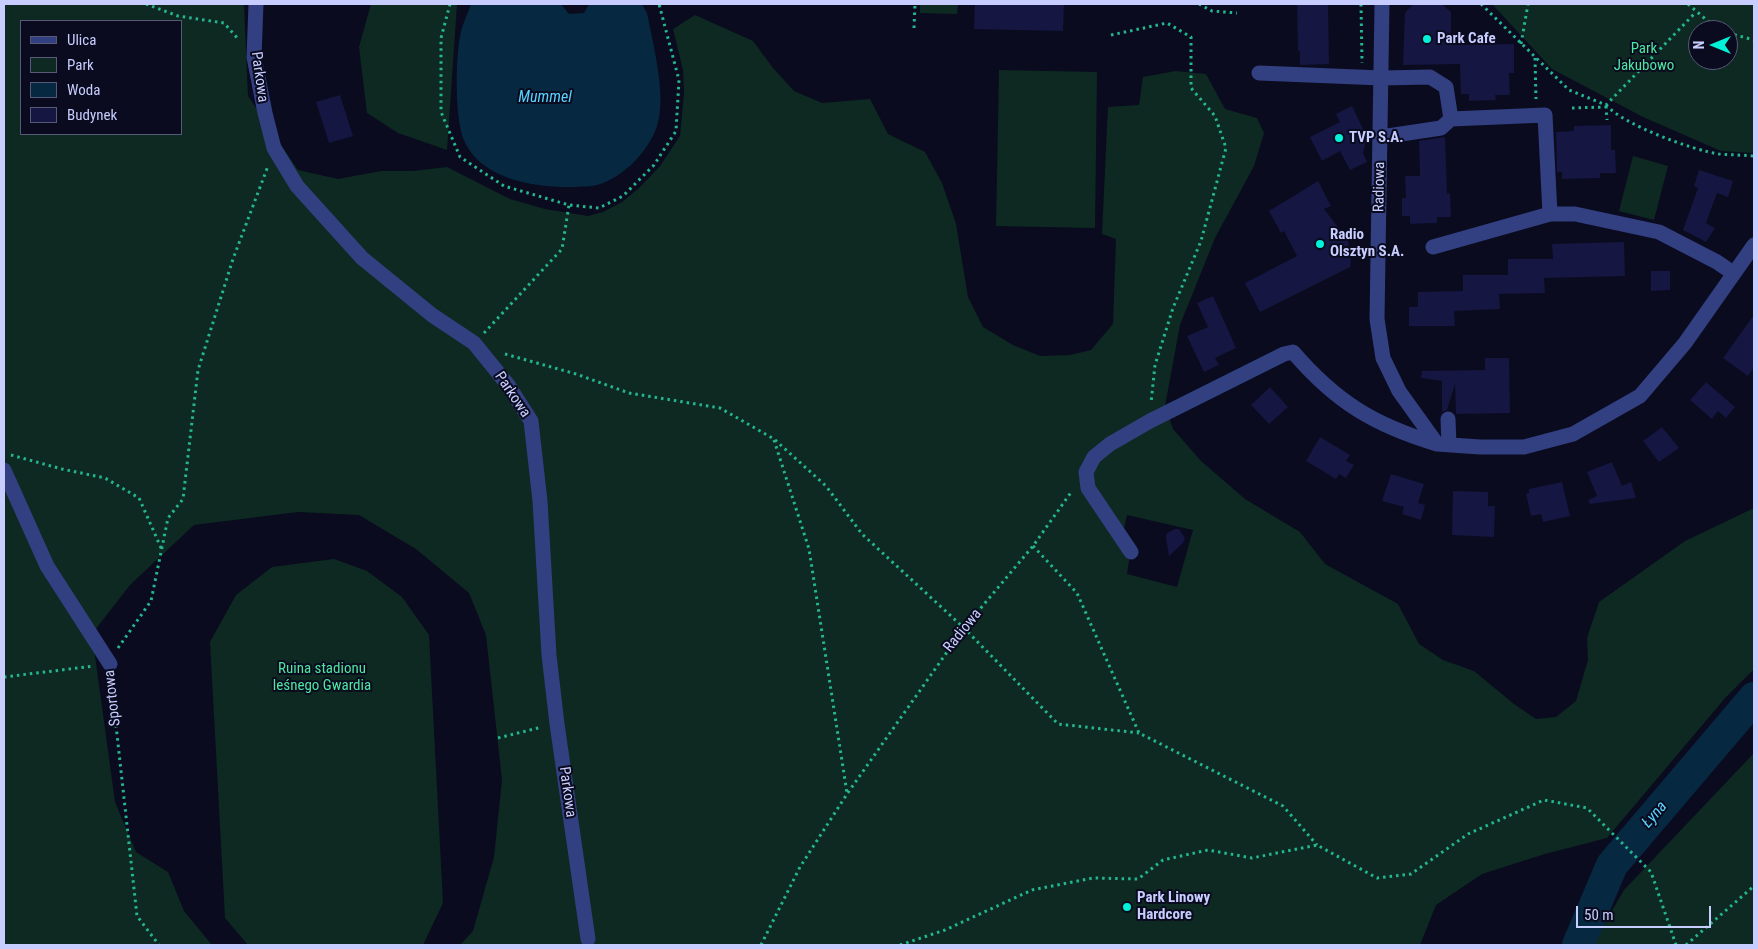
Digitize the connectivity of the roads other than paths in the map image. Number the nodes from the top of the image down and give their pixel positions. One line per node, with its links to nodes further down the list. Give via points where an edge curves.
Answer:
1 (256, 4): 16 (street, Parkowa, via 254,57 265,114 274,148 297,186 362,258 432,316 474,343 508,385 531,421 540,501 549,655)
2 (1382, 4): 4 (street, Radiowa)
3 (1259, 73): 4 (street)
4 (1382, 78): 5 (street, via 1430,77 1446,87); 6 (street, Radiowa)
5 (1451, 119): 6 (street, via 1441,128); 7 (street, via 1546,115)
6 (1381, 137): 12 (street, Radiowa, via 1378,319 1383,358 1399,392)
7 (1550, 214): 9 (street); 10 (street, via 1575,214 1659,232)
8 (1754, 245): 10 (street)
9 (1433, 247)
10 (1733, 273): 12 (street, via 1685,343 1640,396 1573,434 1532,444 1480,447)
11 (1448, 419): 12 (street)
12 (1443, 444): 14 (street, via 1400,433 1350,407 1316,379 1294,352 1284,354 1150,421 1094,457 1086,472 1088,488)
13 (4, 470): 15 (street, Sportowa, via 46,566)
14 (1131, 552)
15 (110, 664)
16 (588, 939)

